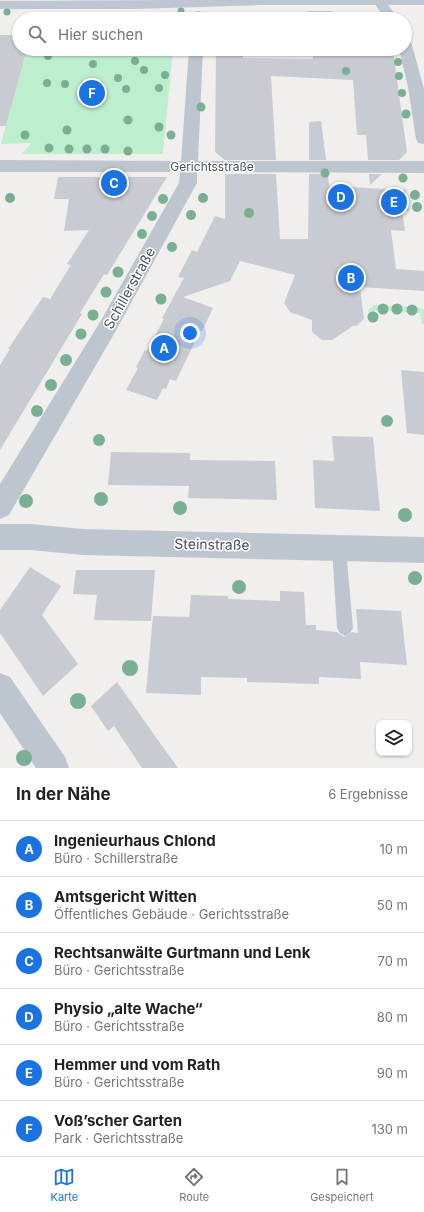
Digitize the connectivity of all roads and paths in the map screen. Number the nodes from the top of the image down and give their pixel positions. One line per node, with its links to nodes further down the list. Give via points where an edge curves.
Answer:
1 (288, 0): 2 (main road); 6 (main road)
2 (378, 0): 3 (main road); 7 (street)
3 (424, 1)
4 (167, 3): 5 (main road); 6 (main road)
5 (0, 5)
6 (199, 12)
7 (387, 12)
8 (196, 56): 12 (street, Schillerstraße)
9 (408, 56): 10 (street, via 416,87)
10 (424, 139)
11 (0, 166): 12 (street, Gerichtsstraße)
12 (189, 166): 13 (street, Gerichtsstraße); 14 (street, Schillerstraße, via 188,183)
13 (424, 168)
14 (0, 507)
15 (0, 537): 16 (street, Steinstraße, via 83,542)
16 (339, 549): 17 (street, Steinstraße); 18 (lane)
17 (424, 550)
18 (345, 628)
19 (0, 687): 20 (street)
20 (54, 768)

